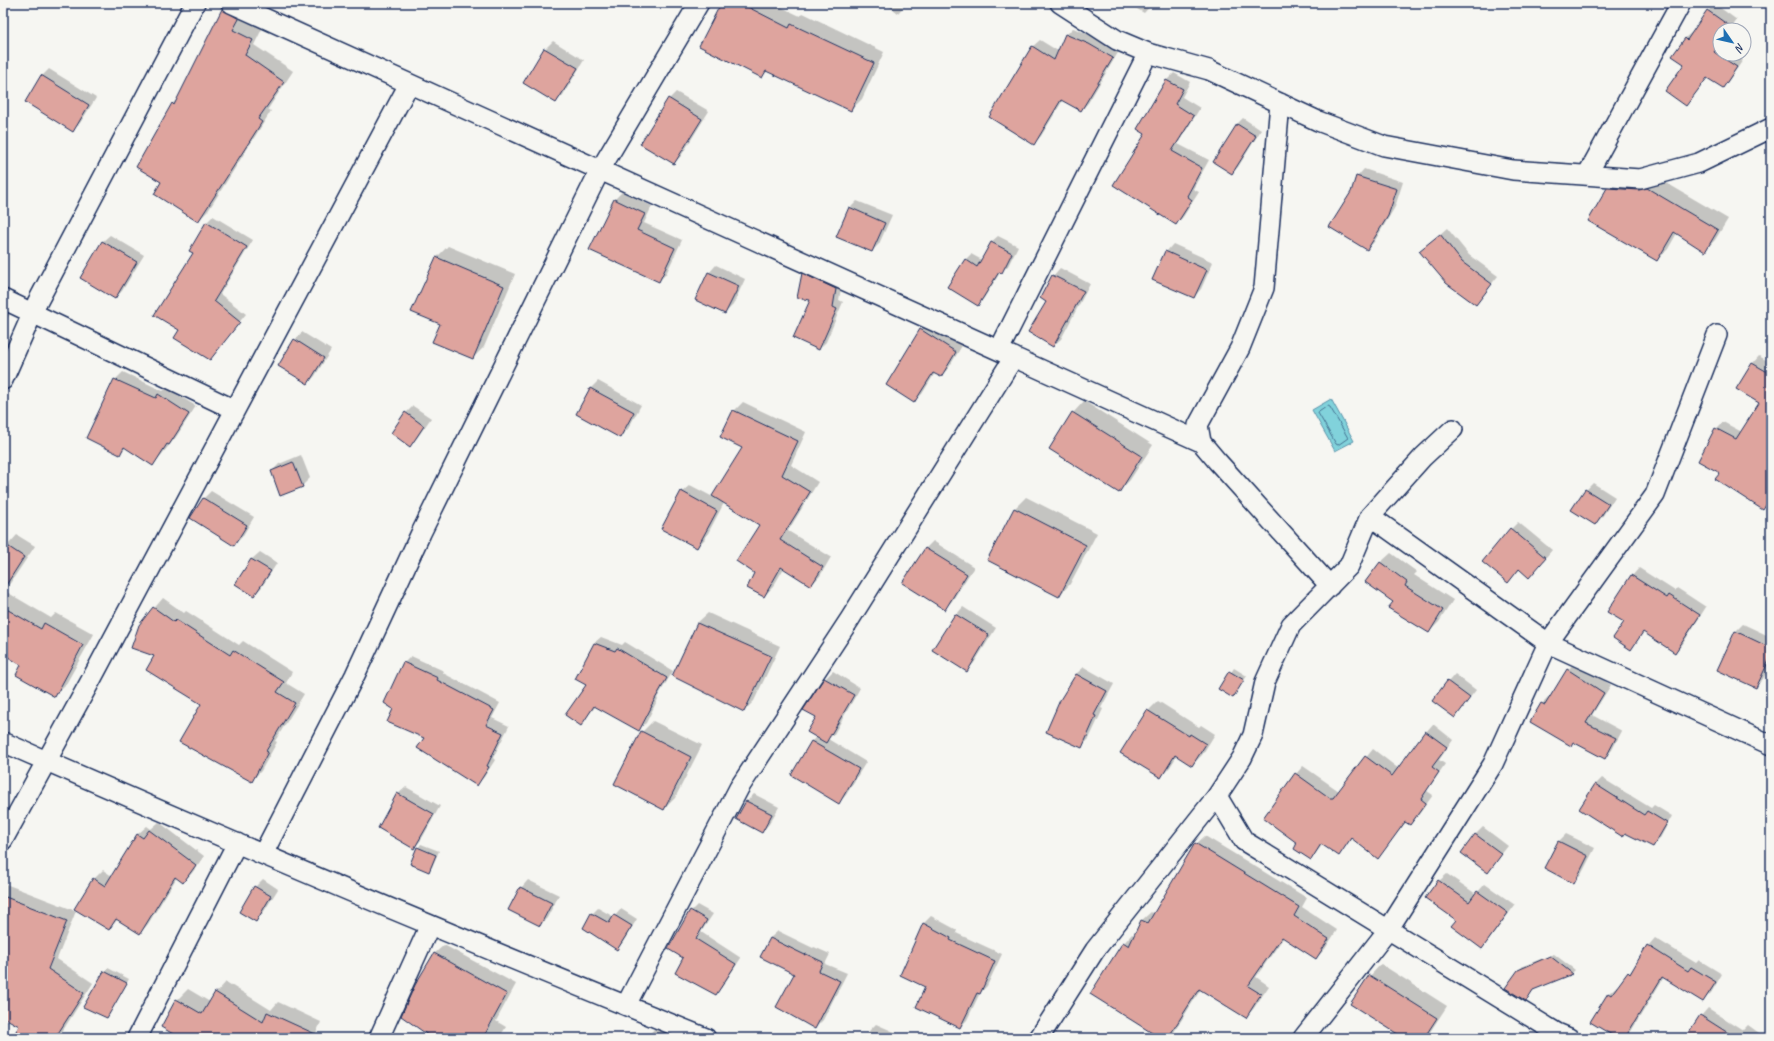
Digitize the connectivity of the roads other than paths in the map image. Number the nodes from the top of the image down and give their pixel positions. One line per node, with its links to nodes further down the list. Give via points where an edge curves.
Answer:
1 (195, 3): 13 (street)
2 (231, 3): 7 (street)
3 (699, 3): 10 (street)
4 (1060, 3): 6 (street, via 1117,40)
5 (1681, 3): 11 (street)
6 (1148, 53): 8 (street, via 1209,70); 15 (street)
7 (409, 84): 10 (street); 17 (street)
8 (1280, 103): 11 (street, via 1318,121 1384,146 1513,170); 19 (street, via 1264,288 1240,348 1198,425)
9 (1771, 128): 11 (street, via 1700,163 1640,179)
10 (600, 170): 15 (street); 29 (street, via 421,533 355,675)
11 (1587, 175)
12 (3, 299): 13 (street)
13 (33, 313): 16 (street); 17 (street)
14 (1717, 335): 22 (street, via 1655,495)
15 (1006, 354): 19 (street); 32 (street, via 850,619 739,788)
16 (3, 380)
17 (235, 410): 25 (street)
18 (1453, 429): 20 (street, via 1423,457)
19 (1202, 442): 21 (street)
20 (1370, 516): 21 (street, via 1349,566); 22 (street)
21 (1330, 586): 26 (street, via 1291,625 1265,682 1253,736)
22 (1548, 643): 24 (street); 31 (street, via 1493,764)
23 (3, 742): 25 (street)
24 (1771, 745)
25 (46, 761): 27 (street); 28 (street)
26 (1217, 796): 31 (street, via 1244,841); 36 (street, via 1095,950)
27 (3, 840)
28 (237, 843): 29 (street); 33 (street)
29 (263, 854): 30 (street)
30 (430, 925): 32 (street); 34 (street)
31 (1388, 930): 37 (street); 38 (street)
32 (626, 1005): 35 (street)
33 (137, 1038)
34 (379, 1038)
35 (706, 1038)
36 (1038, 1038)
37 (1303, 1038)
38 (1569, 1038)

